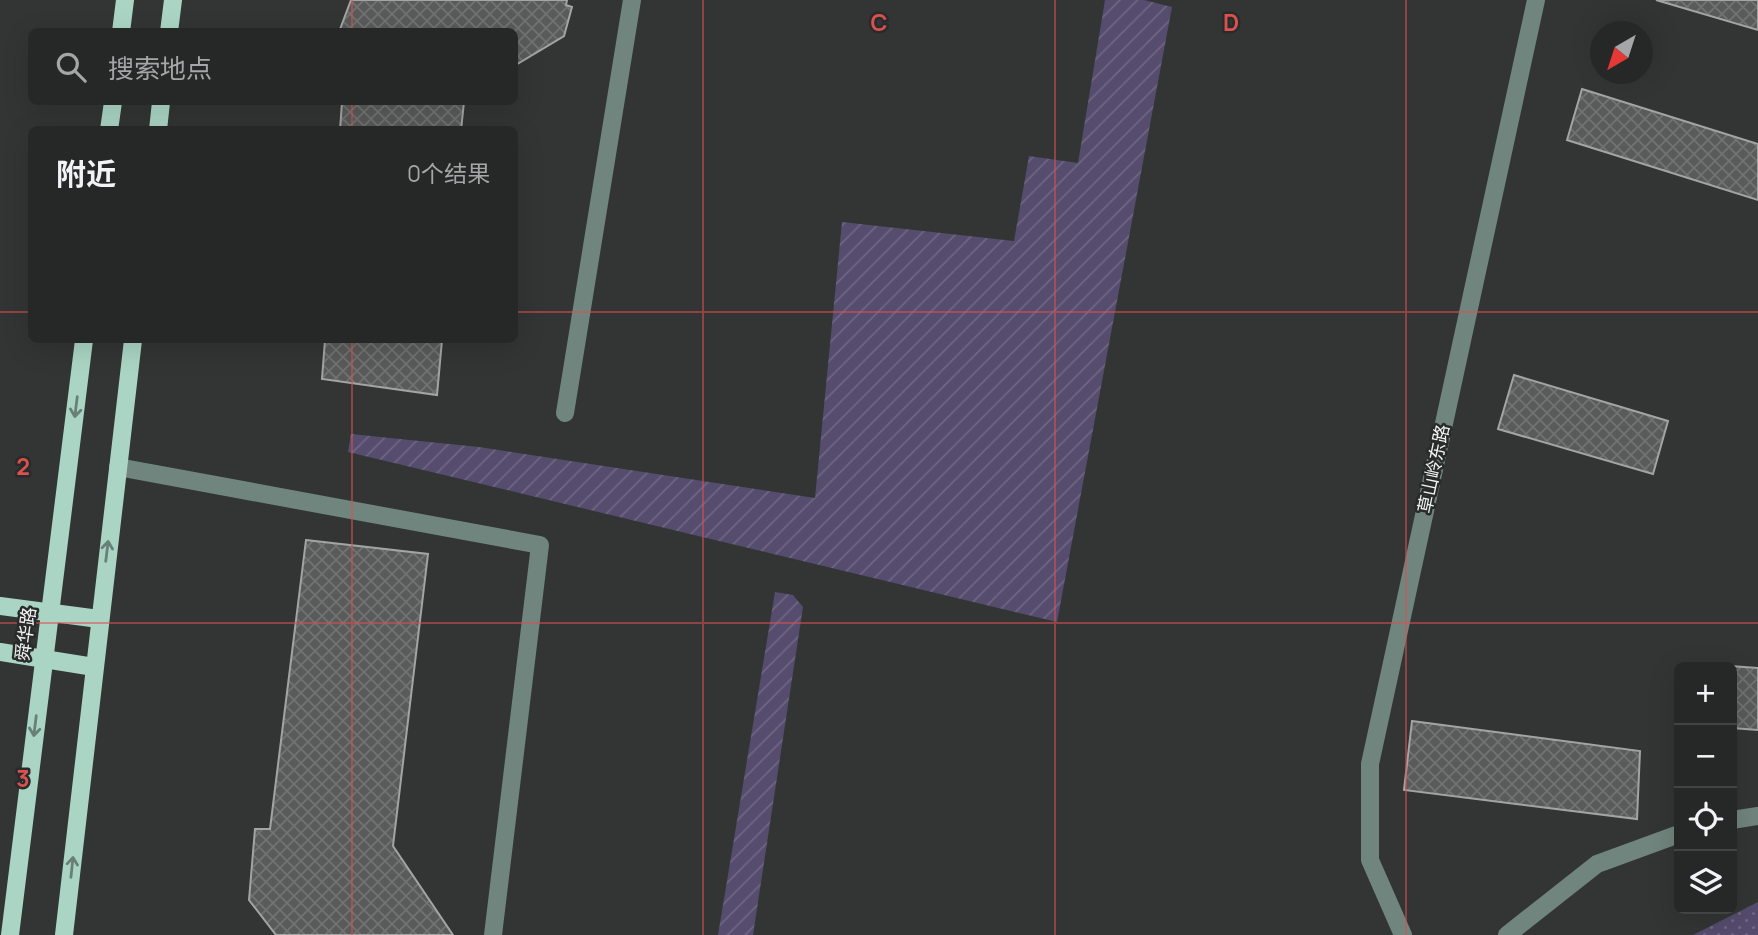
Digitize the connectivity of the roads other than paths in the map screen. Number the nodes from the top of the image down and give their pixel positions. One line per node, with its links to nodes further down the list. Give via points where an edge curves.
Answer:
1 (125, 0): 5 (main road)
2 (173, 0): 6 (main road)
3 (632, 0): 13 (street)
4 (1536, 0): 27 (street, 草山岭东路, via 1370,764 1370,860)
5 (122, 28)
6 (170, 28)
7 (113, 105): 9 (main road)
8 (161, 105): 10 (main road)
9 (110, 126)
10 (158, 126)
11 (84, 343): 16 (main road, 舜华路, one-way to 16)
12 (133, 343): 14 (main road)
13 (565, 413)
14 (118, 467): 17 (main road, one-way to 14); 26 (street, via 540,545)
15 (0, 606): 16 (main road)
16 (51, 613): 17 (main road); 19 (main road, 舜华路)
17 (99, 619): 20 (main road)
18 (0, 652): 19 (main road)
19 (43, 658): 20 (main road); 24 (main road, 舜华路, one-way to 24)
20 (94, 667): 25 (main road, one-way to 20)
21 (1758, 816): 22 (street)
22 (1737, 819)
23 (1674, 836): 28 (street, via 1597,864)
24 (10, 935)
25 (64, 935)
26 (493, 935)
27 (1403, 935)
28 (1507, 935)

